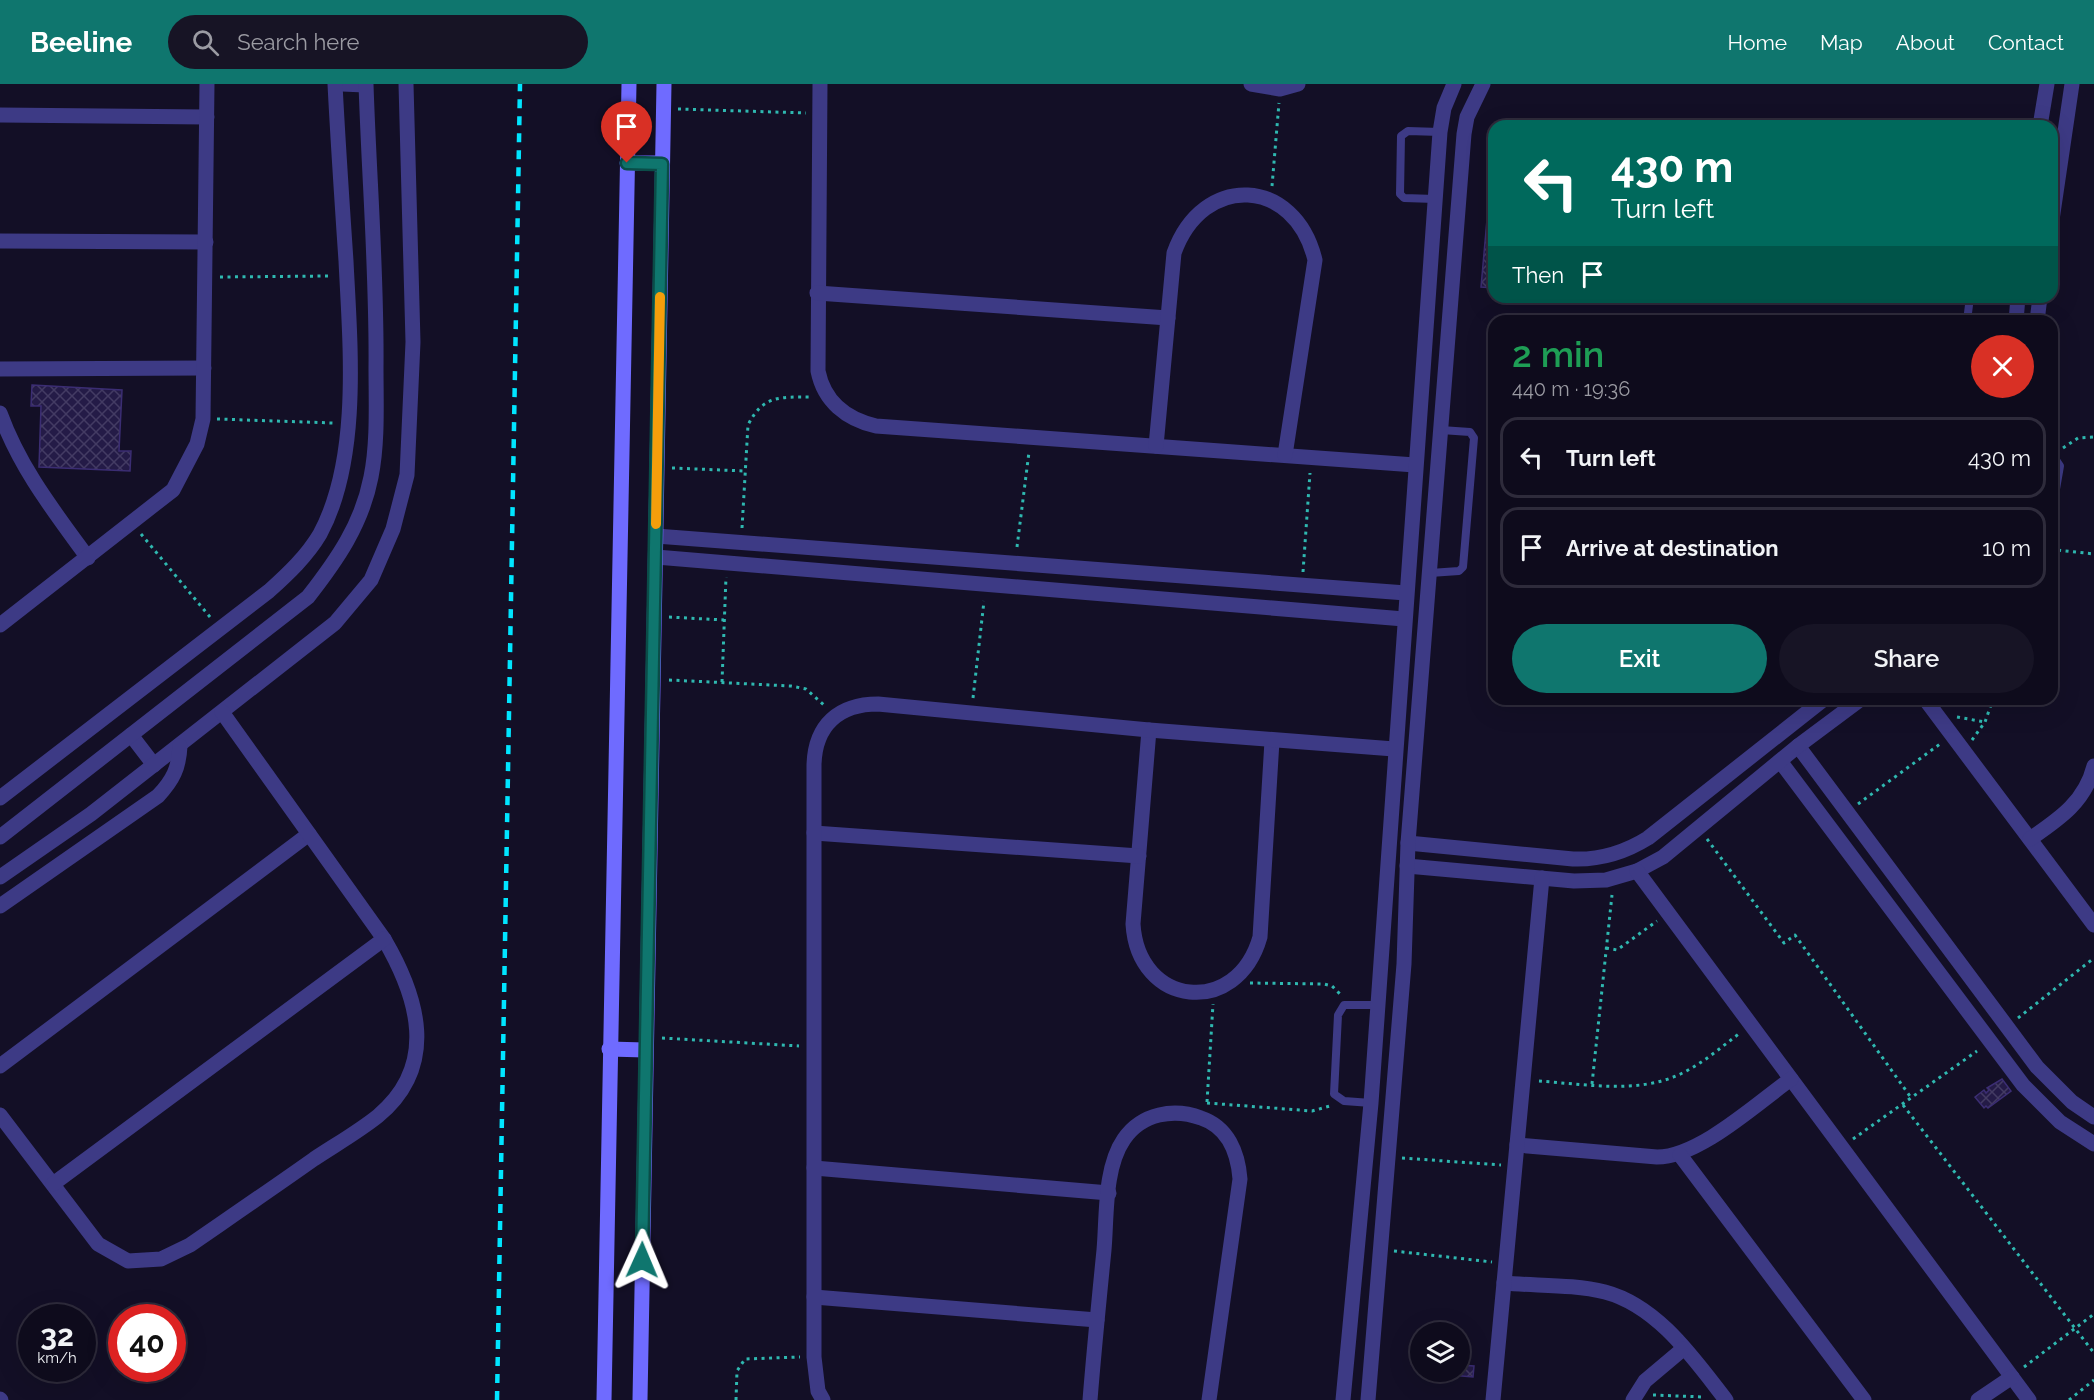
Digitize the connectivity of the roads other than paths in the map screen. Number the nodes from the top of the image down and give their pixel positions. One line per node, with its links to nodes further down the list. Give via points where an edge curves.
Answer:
1 (207, 84): 16 (street)
2 (335, 84): 28 (street)
3 (342, 84): 4 (street)
4 (366, 84): 27 (street)
5 (406, 84): 60 (street, via 413,353 407,475 393,529 371,580 335,623)
6 (629, 84): 19 (street)
7 (663, 84): 20 (street)
8 (820, 84): 29 (street)
9 (1251, 84): 10 (street, via 1280,89)
10 (1298, 84)
11 (1454, 84): 18 (street)
12 (1483, 84): 21 (street, via 1467,117)
13 (2047, 84): 17 (street)
14 (2072, 84): 23 (street)
15 (0, 115): 16 (street)
16 (207, 117): 26 (street)
17 (2041, 120)
18 (1440, 132): 22 (street); 24 (lane, via 1408,131 1401,136 1400,194 1404,198)
19 (627, 163): 20 (street); 96 (street)
20 (662, 164): 44 (street)
21 (1461, 170): 22 (street); 36 (street)
22 (1437, 171): 24 (street)
23 (2058, 179)
24 (1435, 199): 40 (street)
25 (0, 241): 26 (street)
26 (206, 242): 31 (street)
27 (374, 275): 28 (street); 35 (street)
28 (346, 276): 34 (street, via 350,348)
29 (817, 293): 30 (street); 37 (street, via 818,371 828,397 849,417 876,426)
30 (1168, 318): 37 (street); 38 (street, via 1174,253 1181,233 1210,204 1230,196 1251,195 1271,200 1301,224 1311,241 1315,260)
31 (204, 368): 32 (street); 47 (street, via 203,419 187,468 172,490)
32 (0, 369)
33 (0, 412): 47 (street, via 12,447)
34 (347, 423): 35 (street); 55 (street, via 334,499 320,534 297,565)
35 (376, 424): 56 (street, via 371,477 358,519 339,558 308,597)
36 (1441, 430): 43 (street); 49 (lane, via 1470,432 1474,438 1463,567 1459,572)
37 (1156, 446): 38 (street)
38 (1285, 455): 40 (street)
39 (2058, 462): 41 (lane, via 2061,466)
40 (1415, 465): 42 (street)
41 (2058, 481)
42 (1411, 521): 43 (street); 51 (street)
43 (1434, 523): 49 (street)
44 (656, 536): 45 (street); 46 (street)
45 (721, 541): 48 (street); 50 (street)
46 (656, 557): 48 (street); 94 (street)
47 (87, 558): 54 (street)
48 (723, 563): 52 (street)
49 (1430, 573): 79 (street)
50 (1337, 589): 51 (street); 52 (street)
51 (1406, 593): 53 (street)
52 (1335, 612): 53 (street)
53 (1404, 619): 66 (street)
54 (0, 625)
55 (221, 630): 56 (street); 70 (street)
56 (238, 651): 62 (street)
57 (1816, 705): 73 (street)
58 (1853, 705): 65 (street)
59 (1930, 705): 78 (street)
60 (222, 712): 64 (street); 75 (street)
61 (1149, 730): 63 (street); 74 (street, via 972,711 861,704 844,709 830,719 814,748); 81 (street)
62 (131, 735): 68 (street); 76 (street)
63 (1272, 741): 66 (street); 81 (street, via 1260,937 1250,963 1231,982 1196,993 1163,983 1150,972 1134,941)
64 (180, 746): 68 (street); 87 (street, via 179,765 158,796)
65 (1798, 746): 67 (street); 71 (street)
66 (1394, 749): 90 (street)
67 (1780, 761): 72 (street); 77 (street)
68 (154, 765): 85 (street)
69 (2094, 766): 78 (street, via 2088,785 2073,807)
70 (0, 798)
71 (1843, 807): 72 (street); 93 (street)
72 (1821, 815): 95 (street)
73 (1671, 819): 77 (street); 80 (street, via 1634,847 1604,857 1573,859)
74 (814, 833): 81 (street); 105 (street)
75 (309, 834): 89 (street); 97 (street)
76 (0, 837)
77 (1687, 839): 83 (street)
78 (2030, 839): 88 (street)
79 (1408, 843): 80 (street); 82 (street)
80 (1478, 850): 84 (street)
81 (1139, 856)
82 (1407, 866): 84 (street); 91 (street)
83 (1637, 871): 86 (street, via 1590,881); 98 (street)
84 (1475, 872): 86 (street)
85 (0, 877)
86 (1542, 878): 103 (street)
87 (0, 906)
88 (2094, 925)
89 (384, 939): 106 (street); 106 (street, via 400,967 416,1010 417,1049 404,1085 379,1115 190,1245 161,1259 128,1261 98,1244)
90 (1380, 962): 91 (street); 92 (street)
91 (1404, 963): 121 (street)
92 (1377, 1005): 99 (street); 99 (lane, via 1344,1005 1338,1015 1334,1088 1338,1099)
93 (2011, 1033): 95 (street); 101 (street, via 2054,1086)
94 (645, 1044): 96 (street); 116 (street)
95 (1994, 1046): 102 (street, via 2041,1104)
96 (609, 1049): 115 (street)
97 (0, 1066)
98 (1791, 1079): 104 (street); 112 (street)
99 (1371, 1102): 120 (street)
100 (0, 1115): 106 (street)
101 (2094, 1118)
102 (2094, 1144)
103 (1516, 1145): 104 (street, via 1657,1157); 108 (street)
104 (1680, 1155): 123 (street)
105 (814, 1168): 107 (street); 109 (street)
106 (53, 1184)
107 (1109, 1193): 110 (street); 119 (street, via 1116,1154 1125,1138 1153,1116 1189,1113 1206,1119 1232,1144 1239,1161 1240,1179)
108 (1504, 1283): 111 (street, via 1582,1289 1624,1298 1660,1323); 122 (street)
109 (814, 1297): 110 (street); 117 (street, via 814,1357 818,1391)
110 (1097, 1320): 118 (street)
111 (1683, 1349): 113 (street, via 1657,1369); 114 (street)
112 (2012, 1377): 124 (street); 125 (street)
113 (1635, 1397)
114 (1726, 1399)
115 (604, 1400)
116 (640, 1400)
117 (823, 1400)
118 (1089, 1400)
119 (1209, 1400)
120 (1343, 1400)
121 (1368, 1400)
122 (1493, 1400)
123 (1864, 1400)
124 (1978, 1400)
125 (2029, 1400)

